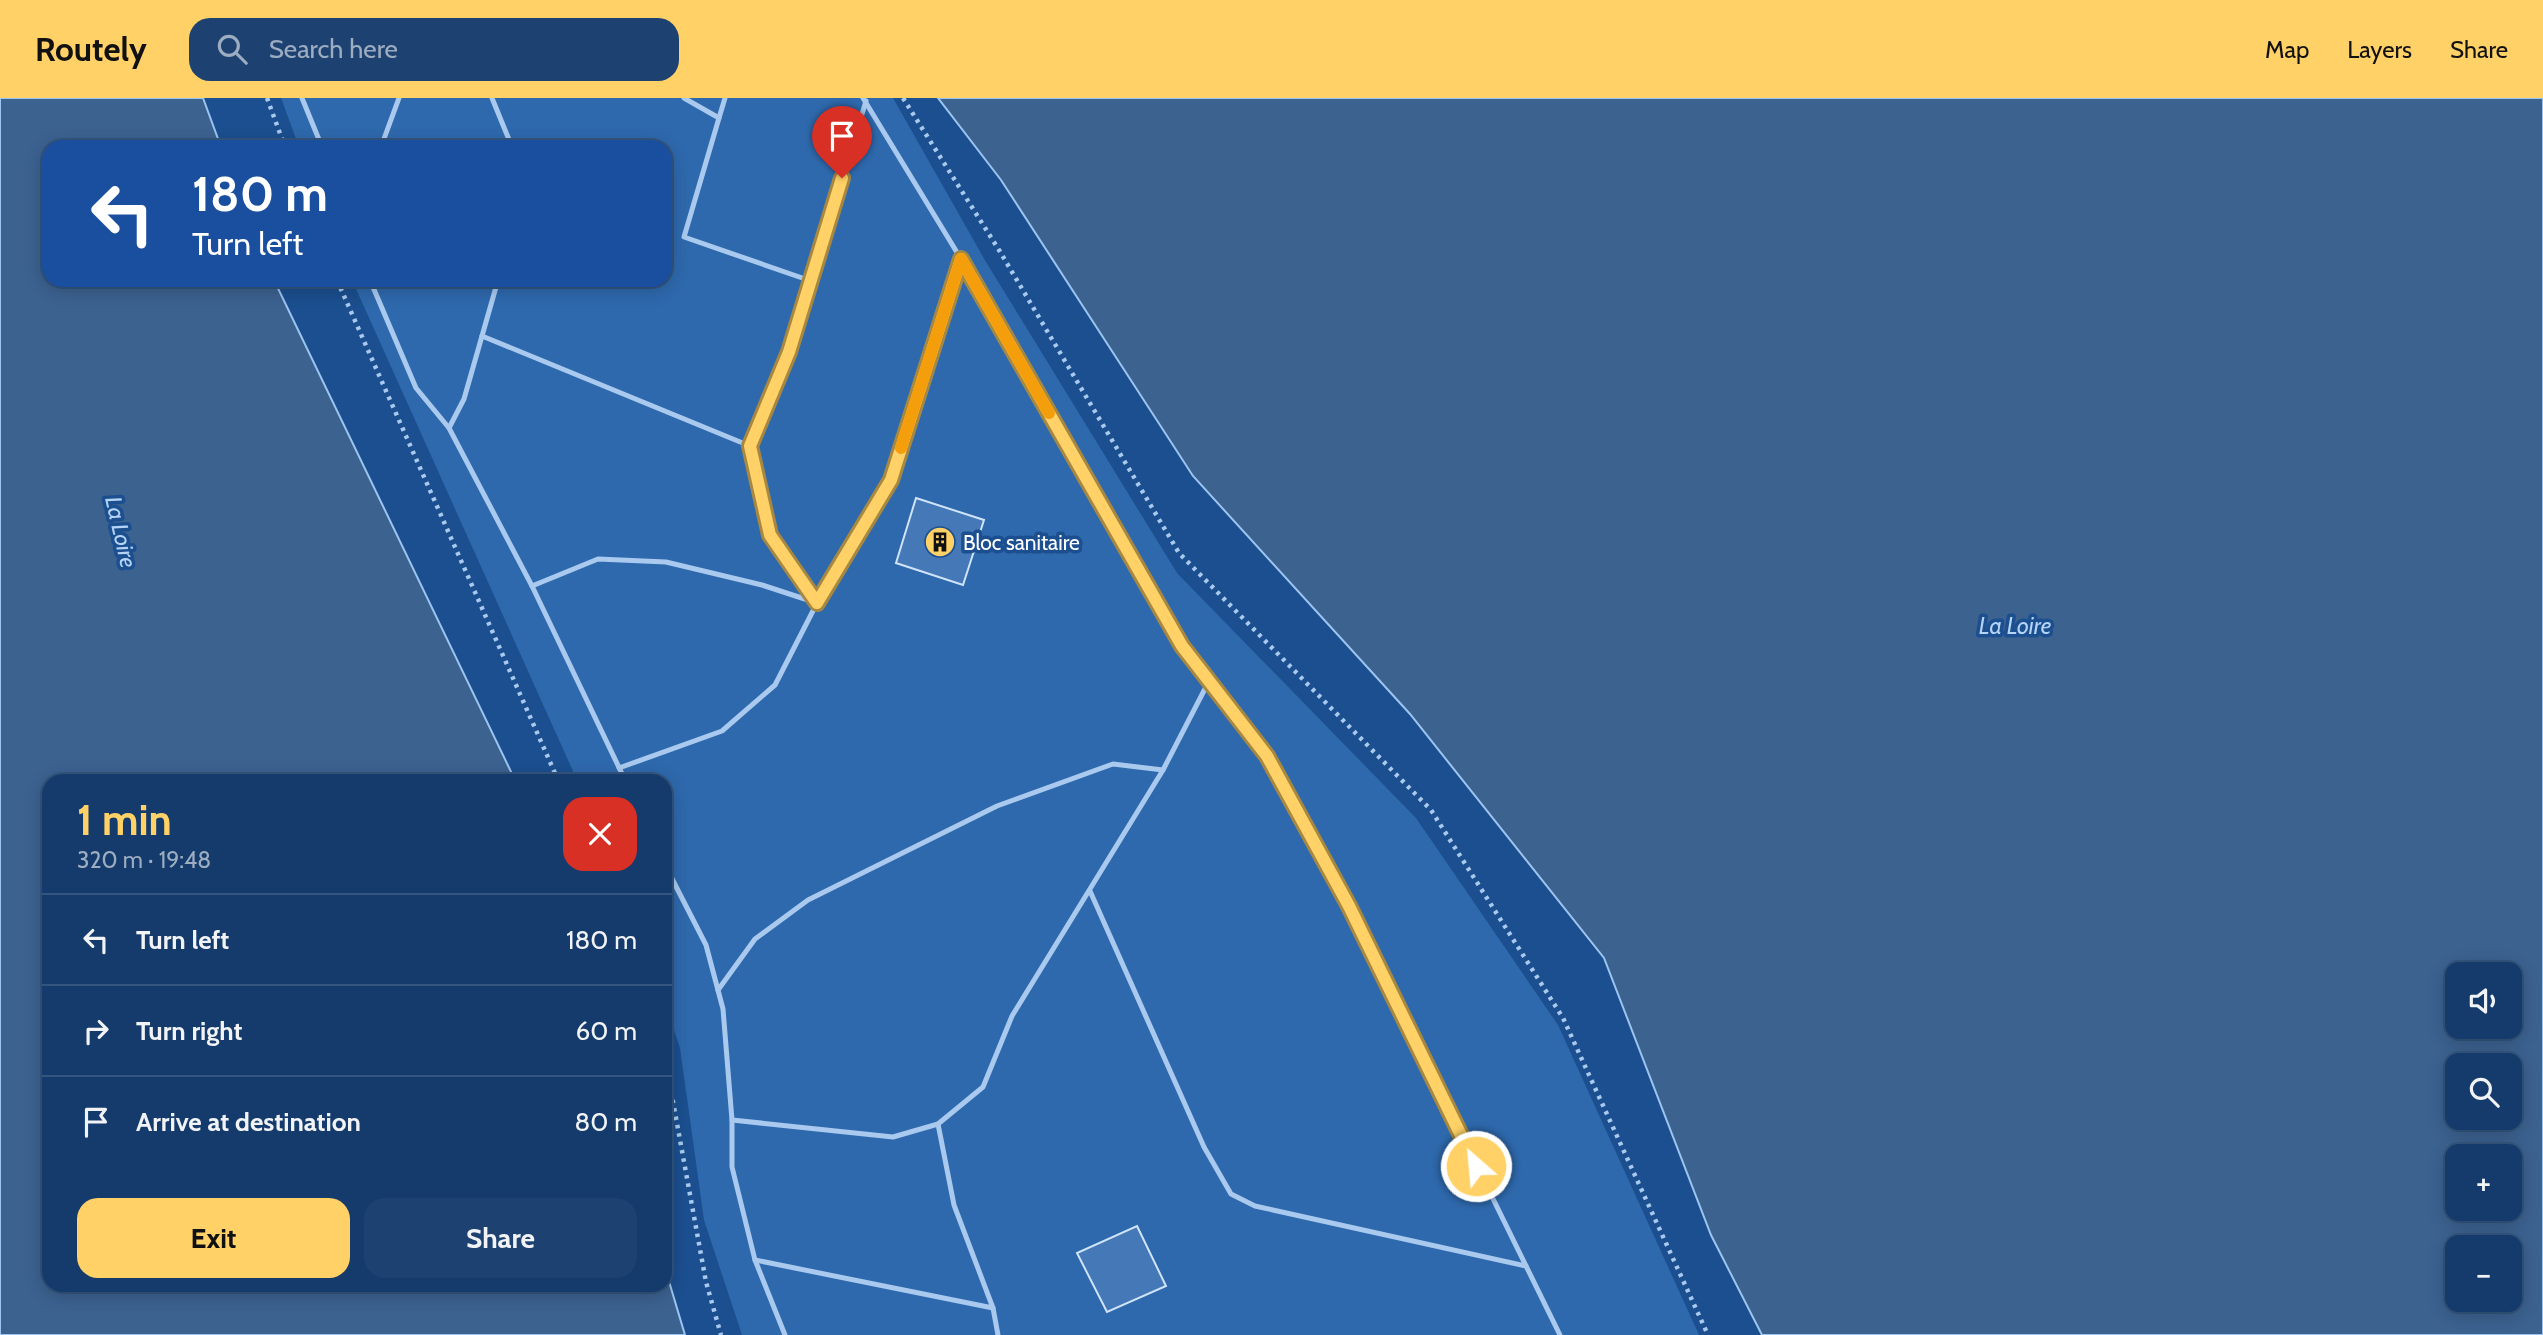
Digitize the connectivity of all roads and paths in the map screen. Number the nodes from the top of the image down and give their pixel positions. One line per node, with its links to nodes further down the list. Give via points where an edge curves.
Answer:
1 (267, 98): 10 (path)
2 (302, 98): 11 (lane)
3 (399, 98): 12 (lane)
4 (492, 98): 13 (lane)
5 (684, 98): 9 (lane)
6 (726, 98): 9 (lane)
7 (903, 98): 42 (path, via 1179,553 1431,810 1563,1018)
8 (864, 100): 14 (lane); 15 (lane)
9 (719, 118): 15 (lane, via 684,237)
10 (282, 140)
11 (319, 140)
12 (384, 140)
13 (509, 140)
14 (961, 259): 23 (lane, via 891,480); 24 (lane, via 1182,646)
15 (810, 281): 21 (lane, via 789,352)
16 (340, 287): 27 (path)
17 (373, 287): 20 (lane, via 416,388)
18 (496, 287): 19 (lane)
19 (482, 336): 20 (lane, via 464,399); 21 (lane)
20 (449, 428): 22 (lane)
21 (750, 446): 23 (lane, via 770,535)
22 (531, 586): 23 (lane, via 598,559 666,562); 25 (lane)
23 (817, 603): 25 (lane, via 775,685 722,731)
24 (1209, 681): 26 (lane); 36 (lane, via 1267,756 1349,906)
25 (619, 768): 28 (lane)
26 (1163, 770): 30 (lane); 31 (lane, via 1113,764 997,806 914,847 808,900 755,939)
27 (555, 774)
28 (622, 774)
29 (672, 879): 31 (lane, via 706,945)
30 (1090, 891): 34 (lane, via 1012,1016 983,1087); 36 (lane, via 1179,1095 1231,1194 1255,1206)
31 (718, 990): 33 (lane)
32 (672, 1096): 38 (path, via 706,1282)
33 (732, 1120): 34 (lane, via 892,1137); 35 (lane, via 732,1167)
34 (938, 1125): 37 (lane, via 954,1205)
35 (755, 1260): 37 (lane); 39 (lane)
36 (1526, 1266): 41 (lane)
37 (993, 1308): 40 (lane)
38 (721, 1335)
39 (785, 1335)
40 (998, 1335)
41 (1560, 1335)
42 (1708, 1335)

